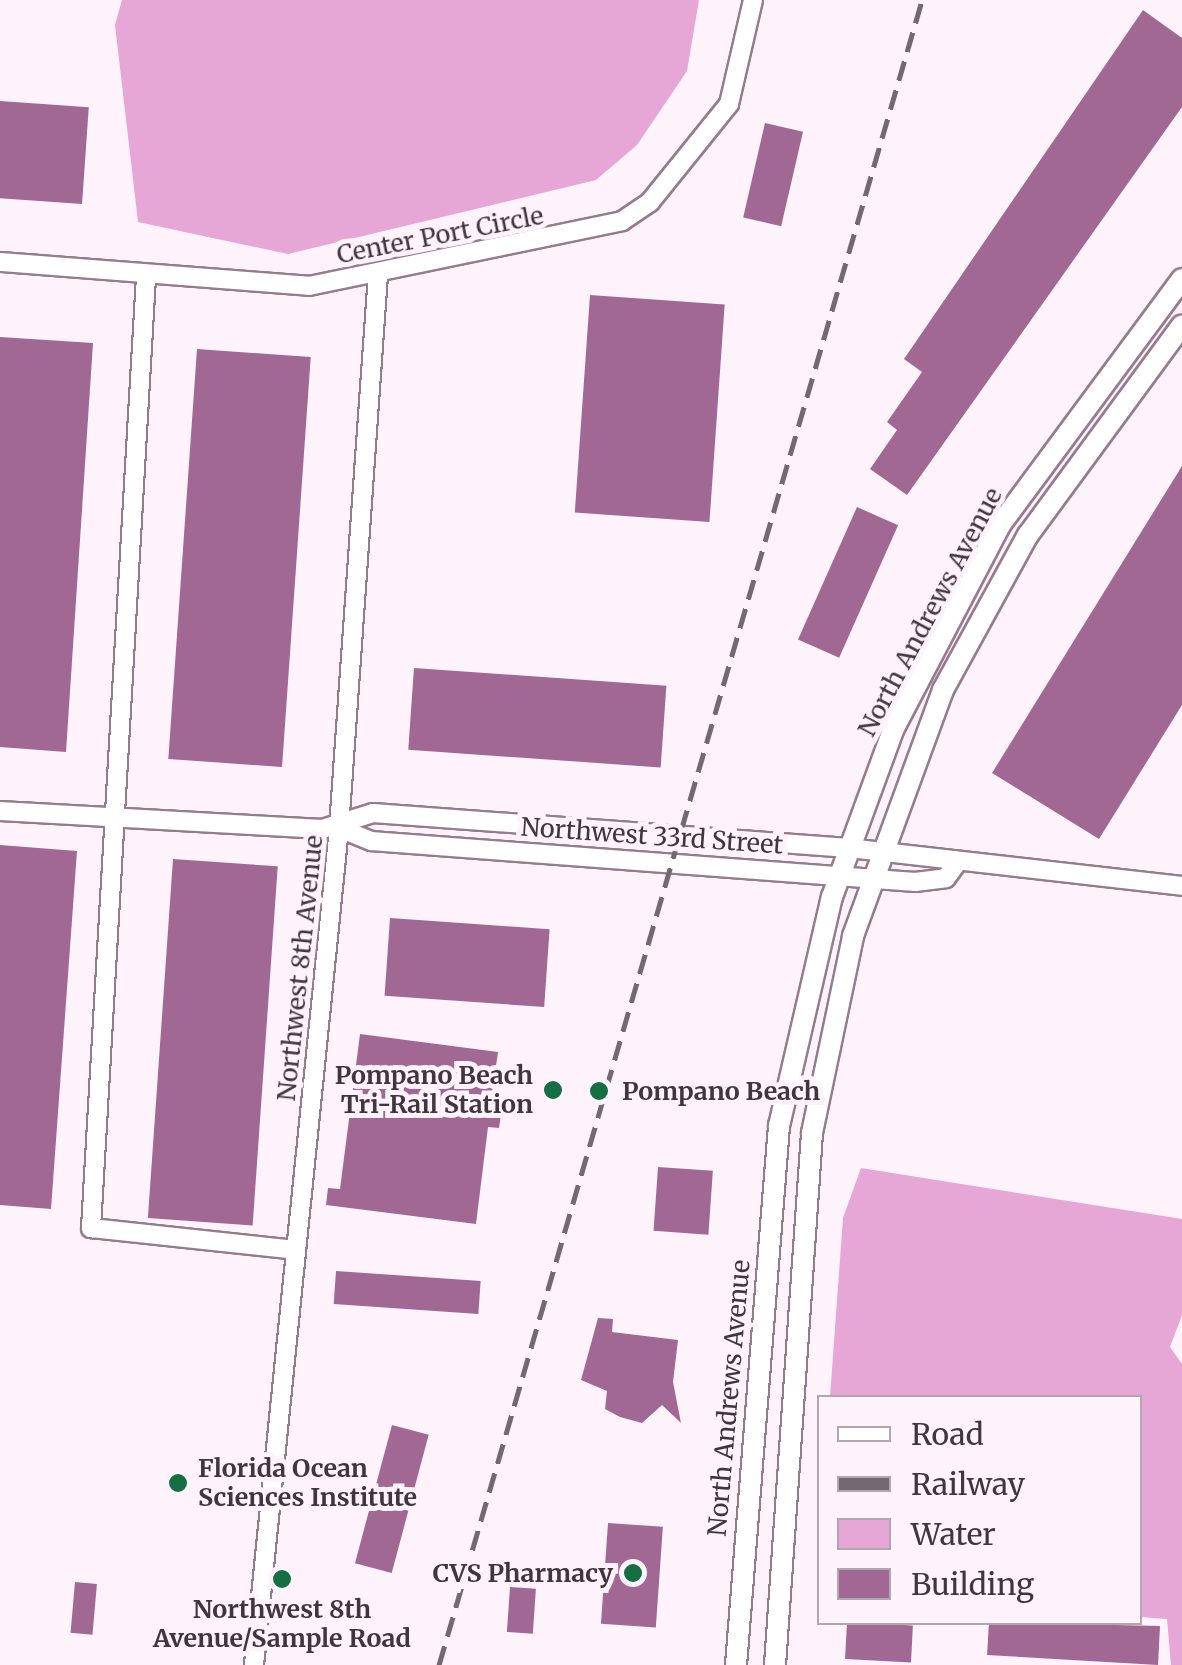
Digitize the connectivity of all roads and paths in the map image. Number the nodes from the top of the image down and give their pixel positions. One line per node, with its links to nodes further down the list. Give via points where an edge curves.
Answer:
1 (753, 0): 3 (street, Center Port Circle, via 728,104 650,202 588,232)
2 (0, 262): 4 (street, Center Port Circle)
3 (378, 274): 4 (street, Center Port Circle, via 309,286); 9 (street, Northwest 8th Avenue)
4 (146, 276): 8 (street)
5 (1182, 280): 10 (street, North Andrews Avenue, via 1000,525 893,730)
6 (1182, 325): 11 (street, North Andrews Avenue, via 1028,535 943,690)
7 (0, 810): 8 (street, Northwest 33rd Street)
8 (115, 820): 9 (street, Northwest 33rd Street); 14 (street, via 90,1228)
9 (339, 828): 10 (street, Northwest 33rd Street, via 373,813); 12 (street, Northwest 33rd Street, via 371,841); 14 (street, Northwest 8th Avenue)
10 (849, 848): 11 (street, Northwest 33rd Street); 12 (street, North Andrews Avenue)
11 (875, 868): 12 (street, Northwest 33rd Street); 13 (street, Northwest 33rd Street, via 946,878 956,864); 17 (street, North Andrews Avenue, via 812,1133)
12 (840, 874): 16 (street, North Andrews Avenue, via 780,1126)
13 (1182, 886)
14 (296, 1250): 15 (street, Northwest 8th Avenue)
15 (254, 1665)
16 (736, 1665)
17 (775, 1665)

